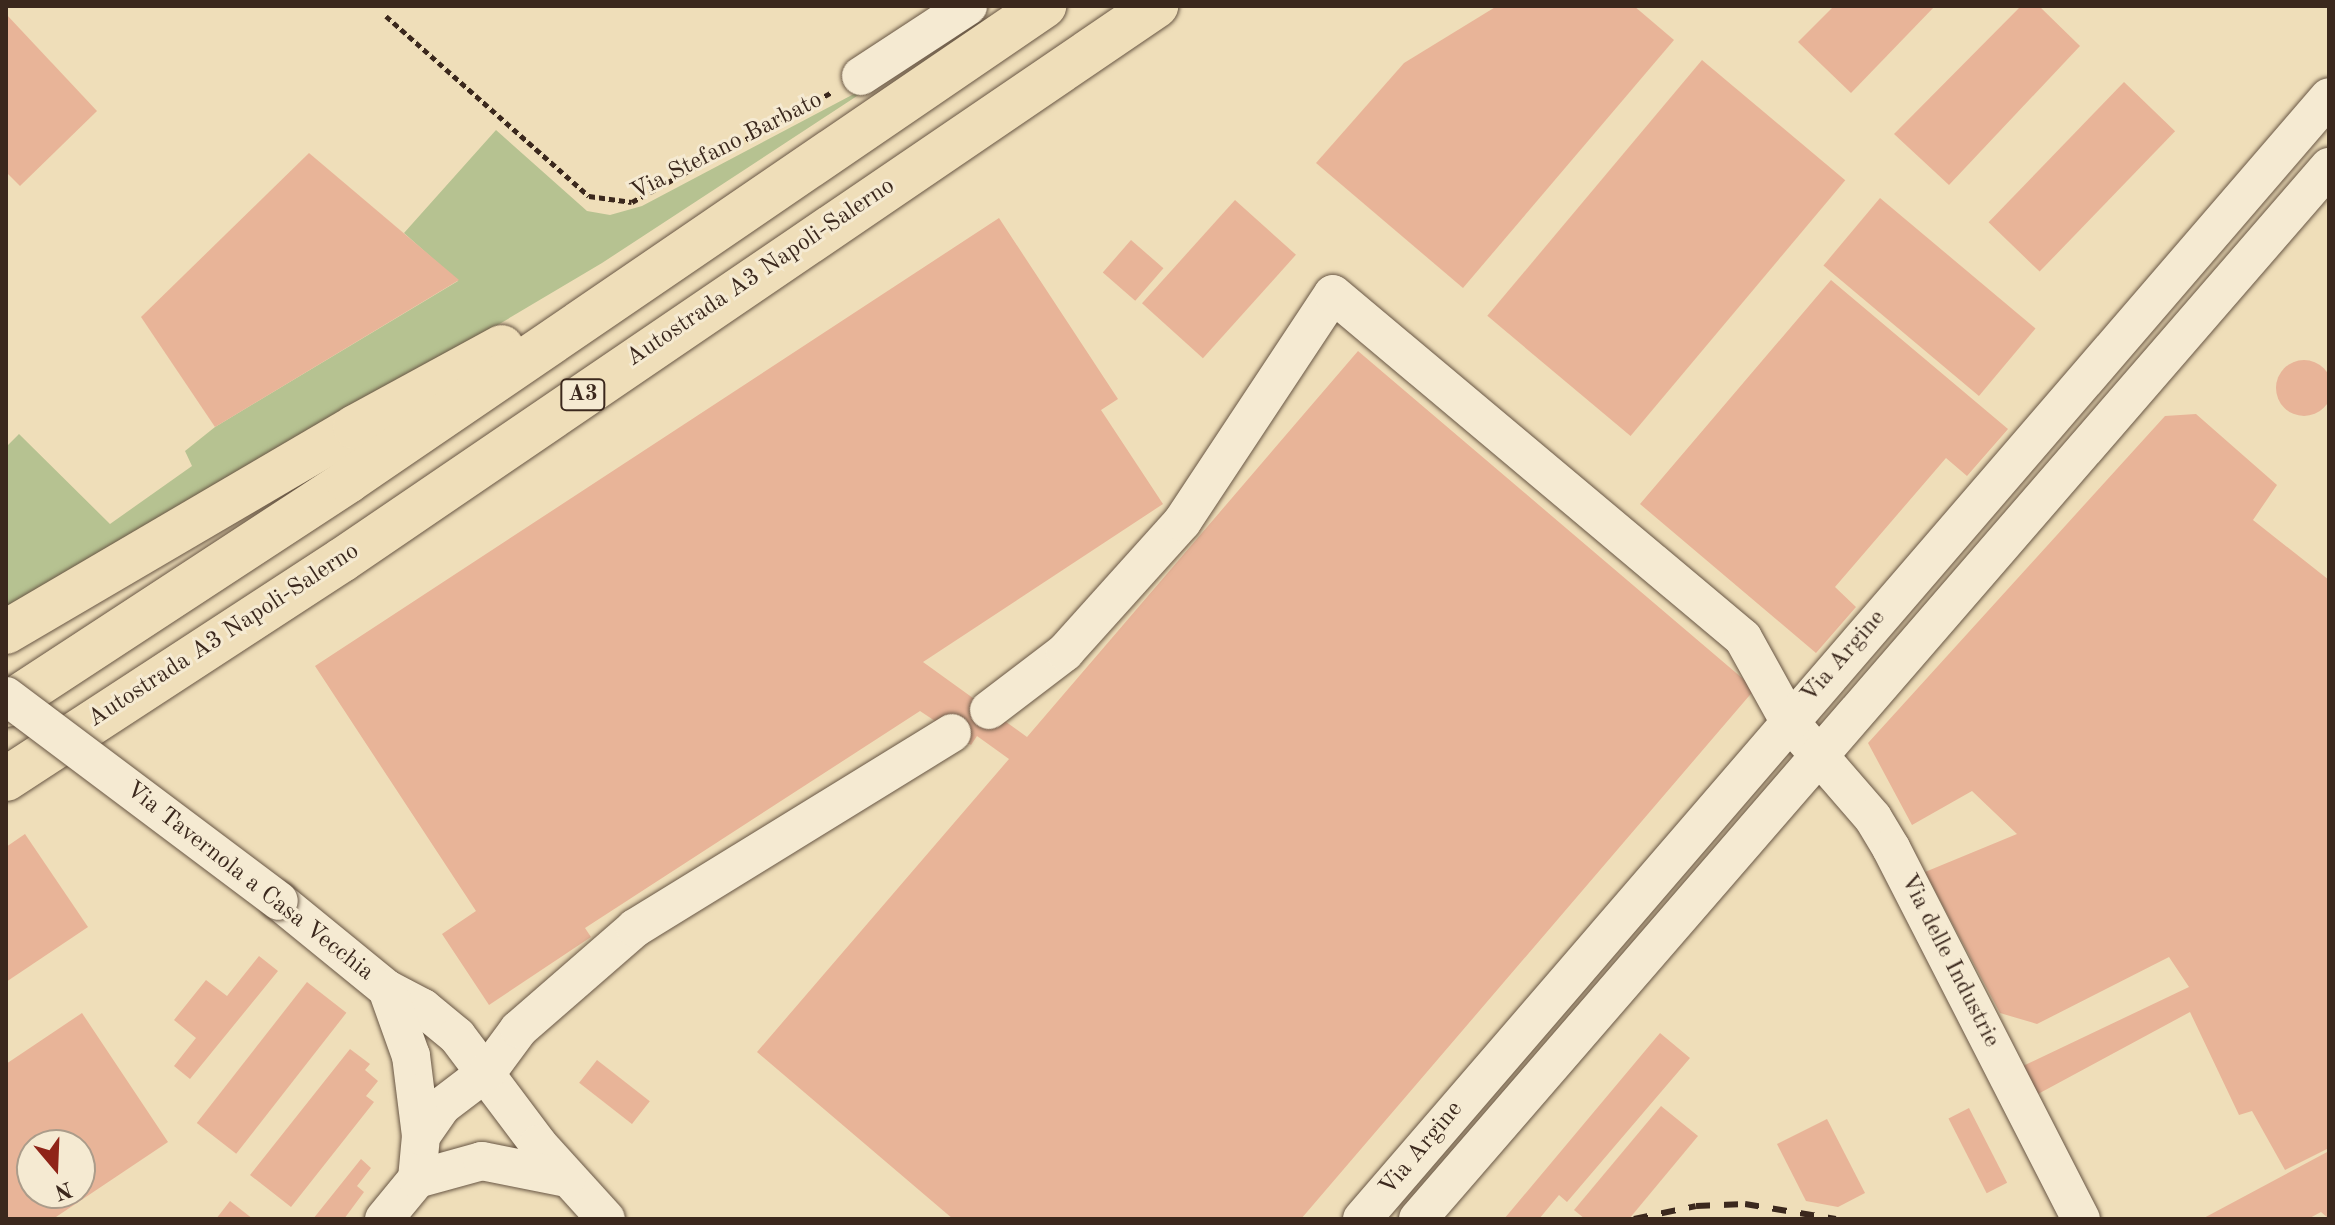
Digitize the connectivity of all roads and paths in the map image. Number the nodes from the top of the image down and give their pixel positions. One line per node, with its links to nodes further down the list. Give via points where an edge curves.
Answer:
1 (968, 6): 5 (street)
2 (1044, 6): 8 (highway, A3)
3 (1156, 6): 16 (highway, Autostrada A3 Napoli-Salerno / A3, via 342,560)
4 (386, 16): 5 (path, Via Stefano Barbato, via 589,196 632,202)
5 (861, 76)
6 (2329, 97): 13 (street, Via Argine)
7 (2329, 167): 15 (street, Via Argine)
8 (716, 233): 9 (highway, via 355,427); 11 (highway, A3)
9 (6, 632)
10 (6, 696): 17 (street, Via Tavernola a Casa Vecchia, bridge, via 279,901)
11 (6, 705)
12 (989, 710): 13 (street, Via delle Industrie, via 1065,652 1182,522 1333,294 1743,638)
13 (1789, 721): 15 (street, Via delle Industrie); 24 (street, Via Argine)
14 (952, 733): 18 (street, via 635,928 519,1029)
15 (1818, 754): 25 (street, Via Argine); 26 (street, Via delle Industrie, via 1873,818 1891,848)
16 (6, 779)
17 (392, 1001): 18 (street, Via Tavernola a Casa Vecchia, via 438,1019); 19 (street, via 415,1079)
18 (488, 1071): 19 (street, via 442,1106); 20 (street, Via Tavernola a Casa Vecchia)
19 (421, 1136): 21 (street)
20 (567, 1178): 21 (street, via 482,1161 445,1167); 23 (street, Via Tavernola a Casa Vecchia)
21 (417, 1179): 22 (street)
22 (384, 1219)
23 (606, 1219)
24 (1362, 1219)
25 (1418, 1219)
26 (2081, 1219)

